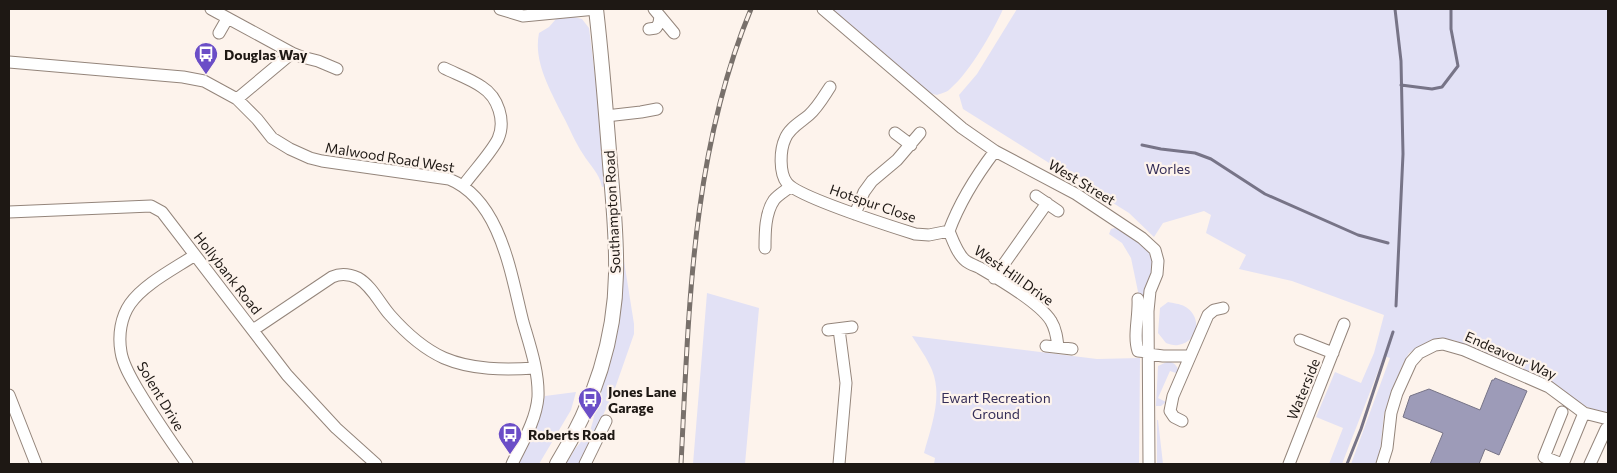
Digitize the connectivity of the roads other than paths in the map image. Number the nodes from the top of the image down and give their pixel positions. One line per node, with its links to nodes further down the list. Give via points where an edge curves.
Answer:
1 (211, 9): 7 (street)
2 (500, 9): 5 (street, via 518,15)
3 (596, 9): 5 (street); 18 (street, Southampton Road)
4 (823, 9): 22 (street, West Street, via 962,128)
5 (534, 12)
6 (657, 12): 8 (street, via 660,23); 9 (street)
7 (227, 18): 10 (street); 11 (street)
8 (649, 29)
9 (674, 33)
10 (219, 34)
11 (292, 53): 14 (street, via 327,58); 16 (street)
12 (9, 62): 16 (street, Malwood Road West, via 195,79)
13 (444, 68): 23 (street, via 482,87 497,102 500,113 498,138)
14 (337, 69)
15 (830, 87): 24 (street, via 810,114 786,136 782,175)
16 (238, 99): 23 (street, Malwood Road West, via 272,138 310,158 444,178)
17 (657, 109): 18 (street)
18 (606, 116): 57 (street, Southampton Road, via 616,252 614,302 593,393)
19 (895, 133): 21 (street)
20 (920, 133): 21 (street)
21 (911, 145): 29 (street, via 872,181)
22 (995, 151): 30 (street, via 970,187); 43 (street, West Street, via 1076,194 1155,250 1158,261 1150,291)
23 (463, 186): 46 (street, Malwood Road West, via 483,207 500,239)
24 (790, 187): 29 (street, Hotspur Close); 31 (street, via 774,200 767,218)
25 (1036, 196): 26 (street)
26 (1047, 203): 27 (street); 33 (street)
27 (1058, 211)
28 (9, 212): 32 (street, Hollybank Road, via 151,206 162,212)
29 (855, 214): 30 (street, Hotspur Close, via 915,234)
30 (949, 231): 33 (street, West Hill Drive, via 960,255)
31 (765, 248)
32 (195, 255): 38 (street, Hollybank Road); 54 (street, Solent Drive, via 137,296 122,320 120,335 124,363 155,419)
33 (994, 278): 41 (street, West Hill Drive, via 1043,311 1053,324)
34 (1138, 299): 43 (street, via 1136,344 1138,351)
35 (1223, 308): 45 (street, via 1208,315)
36 (1344, 324): 44 (street, Waterside)
37 (852, 327): 59 (street, via 834,329 846,383)
38 (253, 330): 46 (street, via 332,277 346,274 363,282 405,330 444,358 498,370); 55 (street, Hollybank Road, via 325,417)
39 (1300, 340): 44 (street)
40 (1046, 346): 41 (street)
41 (1058, 347): 42 (street)
42 (1072, 349)
43 (1148, 353): 45 (street); 60 (street, West Street)
44 (1333, 353): 61 (street, Waterside)
45 (1190, 356): 51 (street, via 1170,404 1170,411)
46 (535, 368): 56 (street, Malwood Road West, via 536,408)
47 (9, 395): 53 (street)
48 (1562, 412): 63 (street, via 1544,457)
49 (1584, 414): 52 (street, Endeavour Way); 62 (street, Endeavour Way, via 1549,387 1464,350 1435,345 1419,353 1411,362 1397,393); 63 (street)
50 (606, 421): 58 (street)
51 (1182, 422)
52 (1607, 424): 64 (street, Endeavour Way)
53 (36, 464)
54 (186, 464)
55 (376, 464)
56 (512, 464)
57 (557, 464)
58 (585, 464)
59 (839, 464)
60 (1150, 464)
61 (1289, 464)
62 (1382, 464)
63 (1562, 464)
64 (1590, 464)

